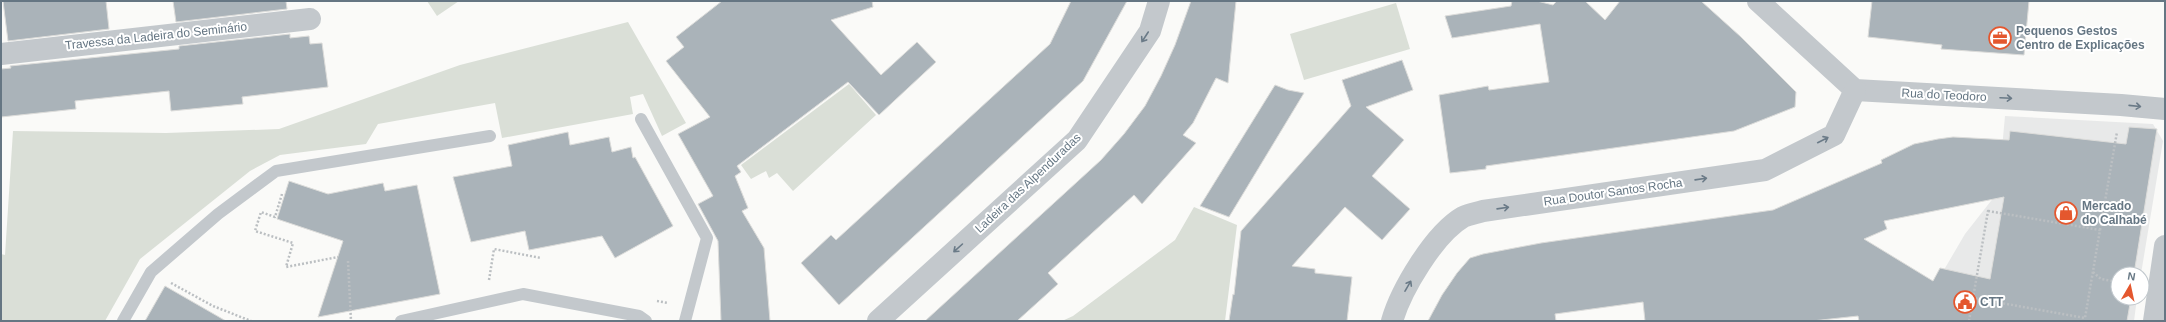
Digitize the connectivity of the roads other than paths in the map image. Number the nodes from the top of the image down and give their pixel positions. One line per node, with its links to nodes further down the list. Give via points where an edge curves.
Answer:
1 (1159, 1): 14 (street, Ladeira das Alpenduradas, one-way to 14, via 1150,31 1077,140)
2 (1758, 1): 5 (street)
3 (310, 19): 4 (street, Travessa da Ladeira do Seminário)
4 (1, 54)
5 (1855, 90): 6 (street, Rua do Teodoro, one-way to 6); 15 (street, Rua Doutor Santos Rocha, one-way to 5, via 1396,307 1435,242 1463,217 1483,211 1765,170 1834,135)
6 (2165, 109)
7 (641, 119): 13 (lane, via 707,238)
8 (490, 136): 10 (lane, via 276,171 218,214 151,272)
9 (2165, 246): 16 (street)
10 (123, 321)
11 (401, 321): 12 (lane, via 523,294 639,316)
12 (646, 321)
13 (685, 321)
14 (878, 321)
15 (1392, 321)
16 (2154, 321)

